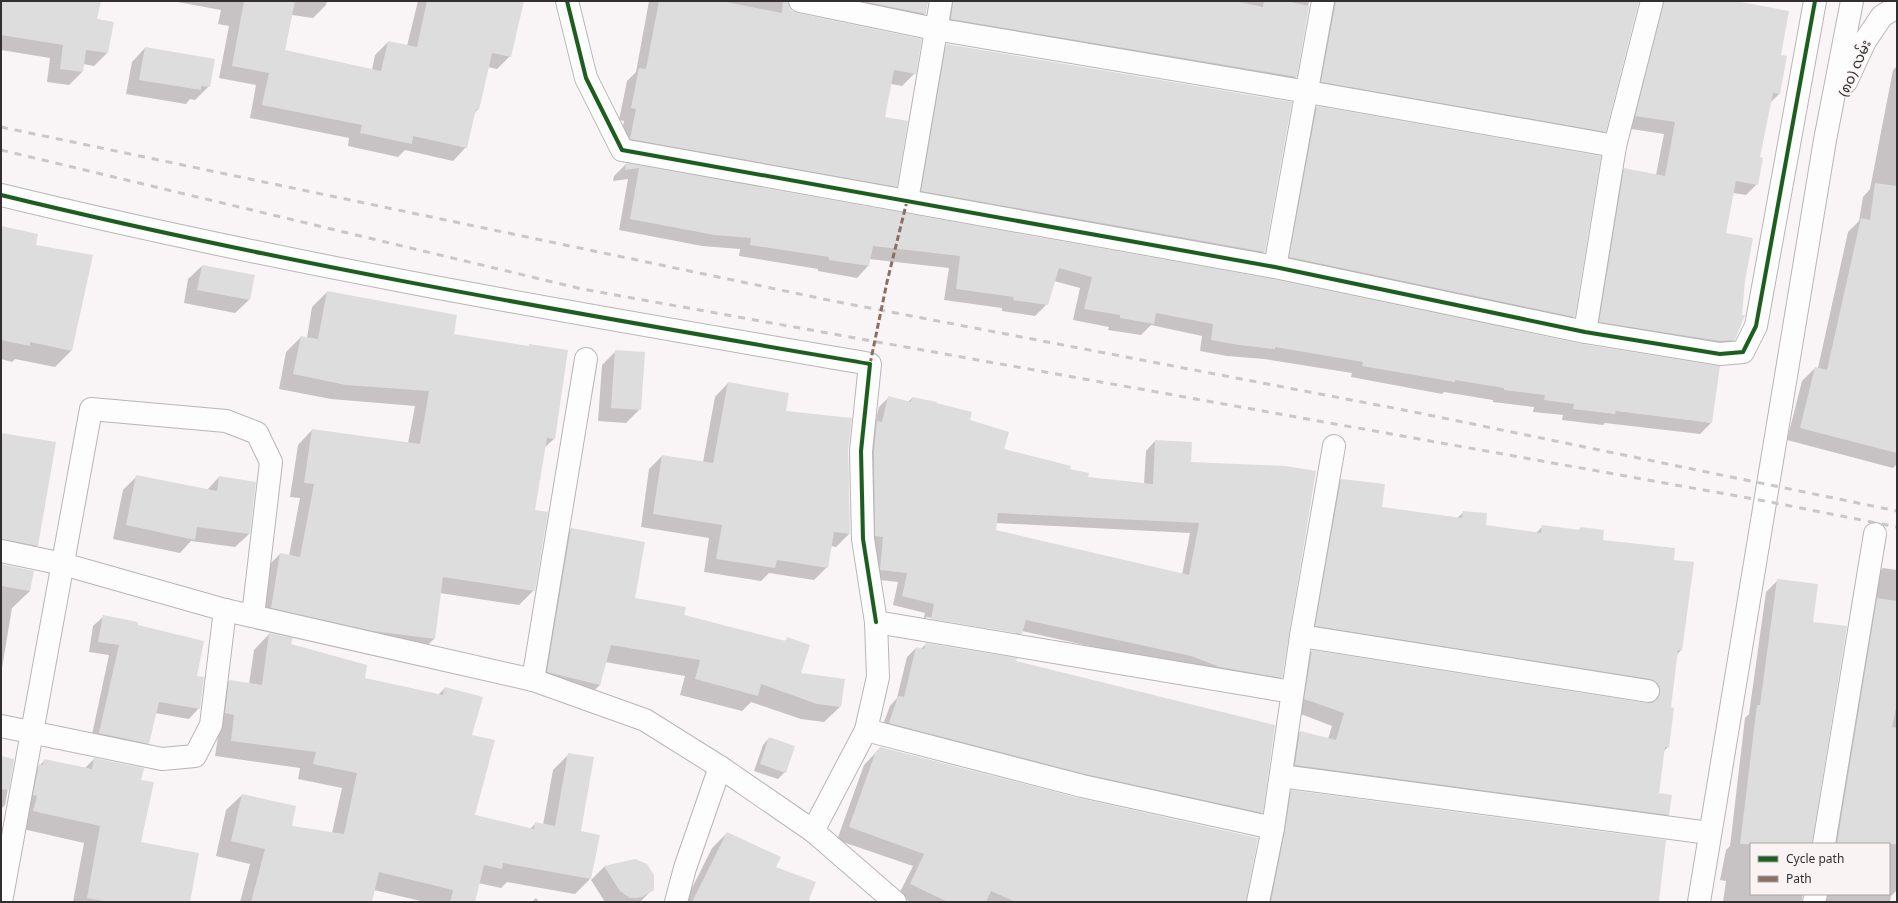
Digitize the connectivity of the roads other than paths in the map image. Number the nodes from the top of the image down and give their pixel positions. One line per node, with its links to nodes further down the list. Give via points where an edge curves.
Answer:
1 (567, 1): 14 (street, via 586,78 622,150)
2 (800, 1): 9 (street)
3 (941, 1): 9 (street)
4 (1323, 1): 10 (street)
5 (1652, 1): 12 (street)
6 (1815, 1): 16 (street, via 1756,326 1743,352 1720,354)
7 (1852, 1): 11 (street)
8 (1897, 7): 11 (street, (၈၀) လမ်း, via 1882,16 1850,68)
9 (936, 29): 10 (street); 14 (street)
10 (1308, 92): 12 (street); 15 (street)
11 (1825, 140): 36 (street)
12 (1615, 146): 16 (street)
13 (1, 195): 24 (street, via 113,222 476,296 870,364 861,451 863,540)
14 (907, 201): 15 (street)
15 (1275, 267): 16 (street)
16 (1585, 332)
17 (586, 359): 26 (street)
18 (1334, 446): 25 (street)
19 (1875, 534): 37 (street)
20 (1, 551): 21 (street)
21 (63, 564): 22 (street); 23 (street, via 91,409 226,421 257,433 271,462); 31 (street)
22 (225, 610): 23 (street); 31 (street, via 211,725 194,756 162,759)
23 (253, 616): 26 (street)
24 (876, 622): 28 (street); 30 (street, via 878,677)
25 (1301, 636): 27 (street); 28 (street)
26 (533, 680): 32 (street, via 645,720)
27 (1648, 690)
28 (1292, 692): 33 (street)
29 (1, 726): 31 (street)
30 (866, 730): 34 (street, via 1082,786); 35 (street)
31 (33, 732): 38 (street)
32 (720, 767): 35 (street); 39 (street)
33 (1281, 776): 34 (street); 36 (street)
34 (1273, 828): 41 (street)
35 (813, 831): 40 (street)
36 (1709, 833): 42 (street)
37 (1824, 843)
38 (1, 902)
39 (676, 902)
40 (895, 902)
41 (1258, 902)
42 (1698, 902)

